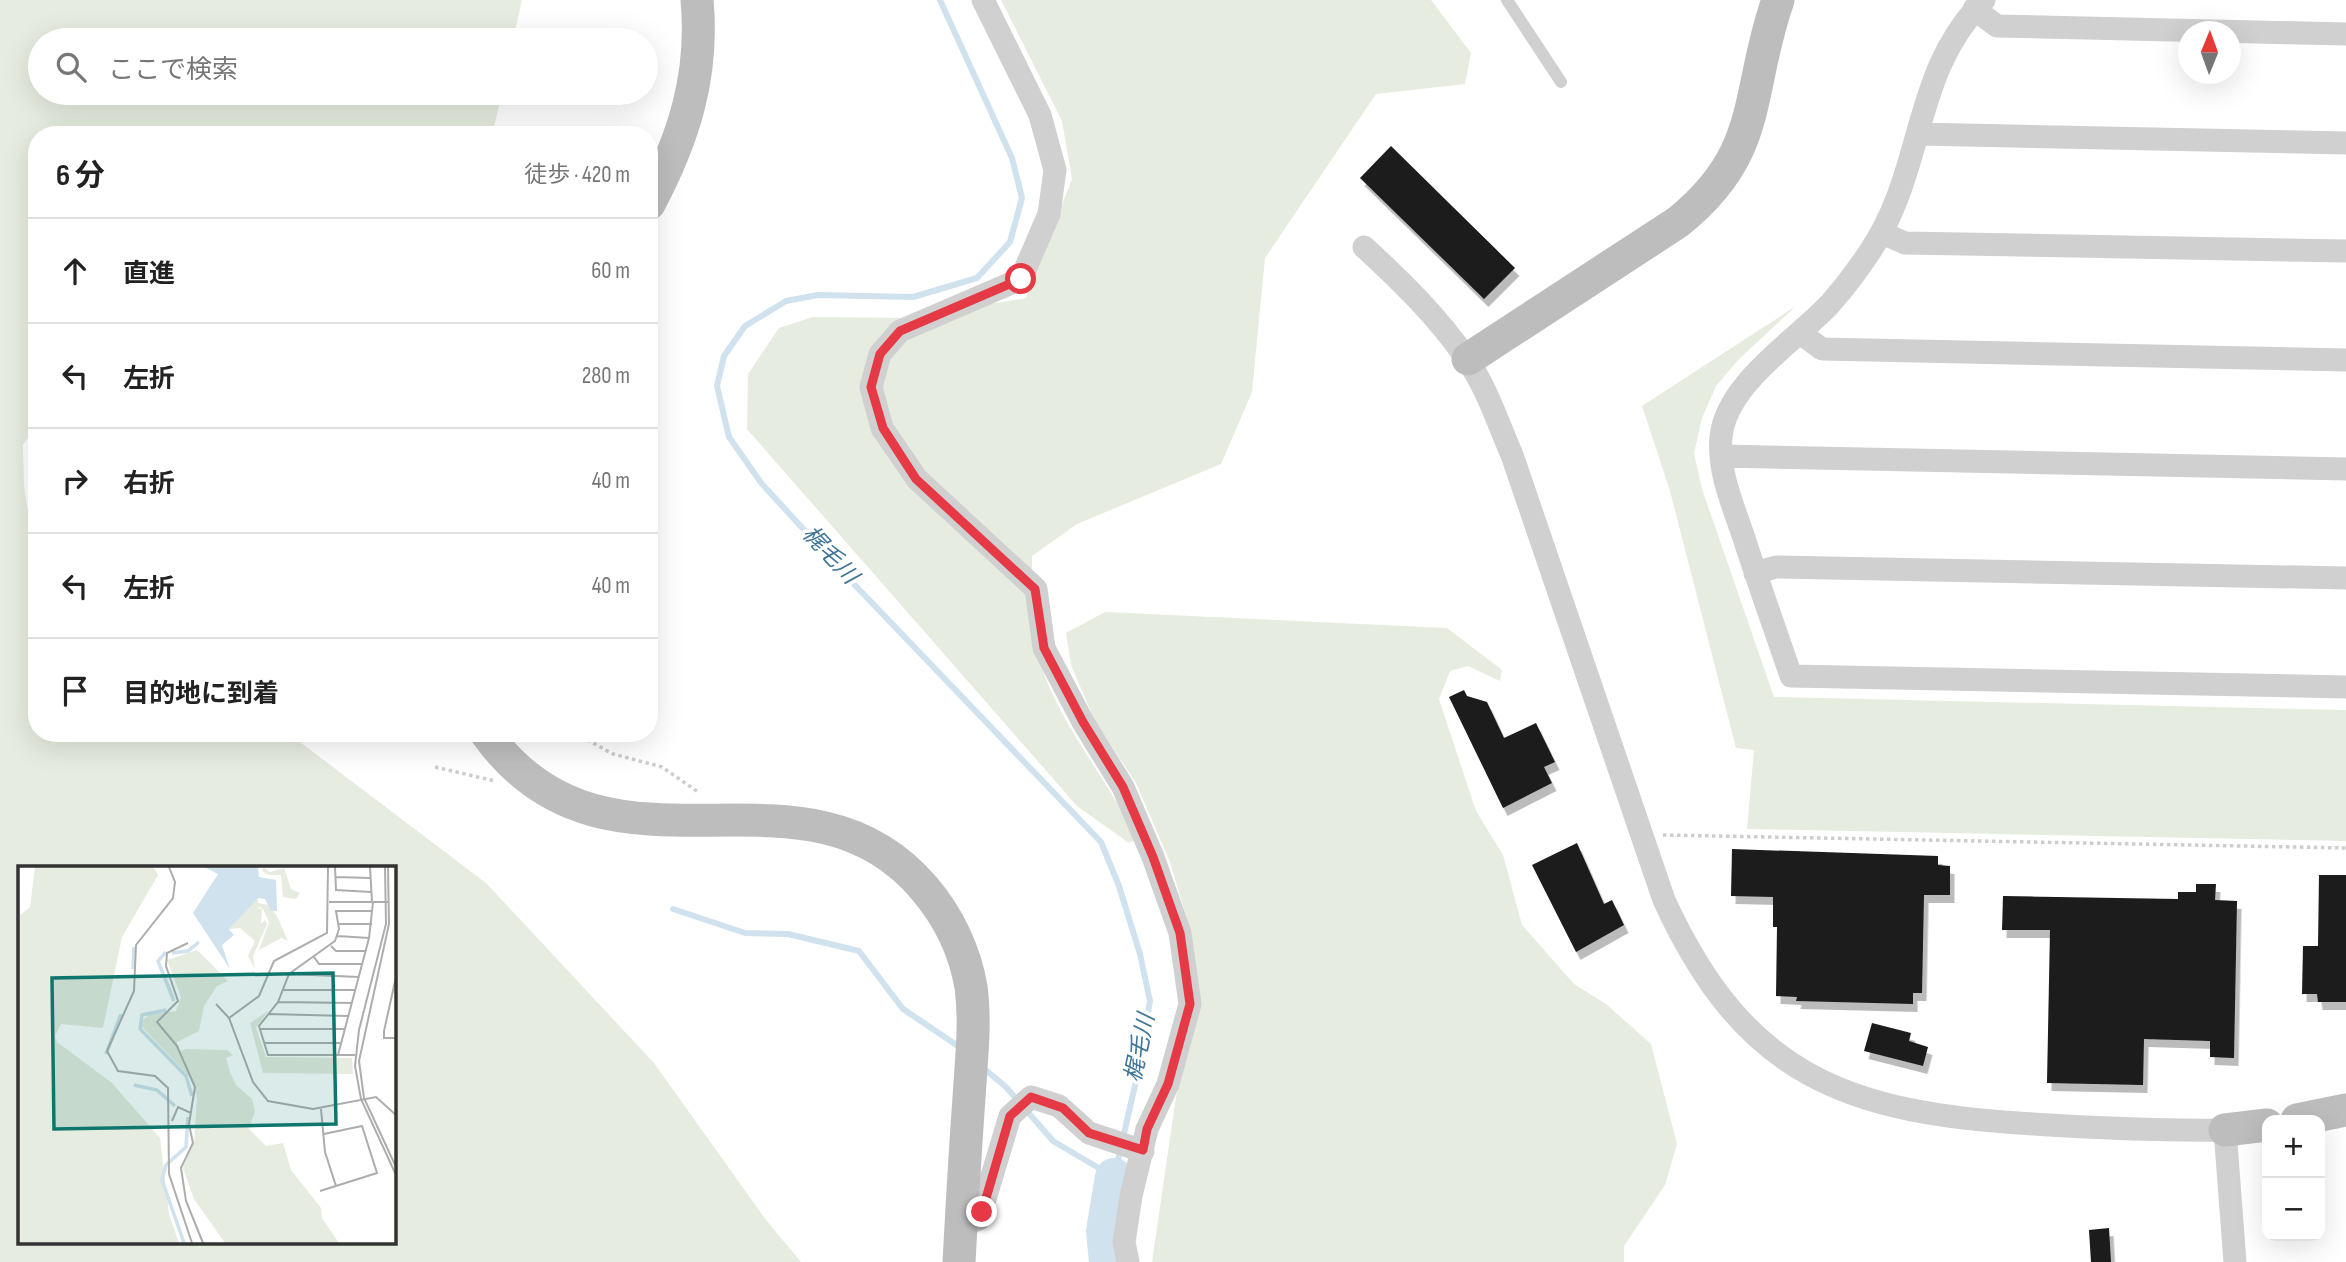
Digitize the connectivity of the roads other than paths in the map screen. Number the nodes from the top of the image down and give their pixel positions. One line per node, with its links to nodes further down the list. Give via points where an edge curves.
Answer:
1 (697, 0): 10 (street, via 698,54 691,103)
2 (983, 0): 27 (street, via 1040,115 1055,170 1049,214 1021,279 900,331 880,354 871,387 883,428 916,479 1035,589 1044,648 1123,787 1180,933 1190,1004 1168,1084 1147,1129)
3 (1507, 0): 7 (lane)
4 (1778, 0): 15 (street, via 1763,44 1750,120 1720,181 1678,222)
5 (1979, 5): 6 (street, via 1997,26); 8 (street, via 1940,60)
6 (2346, 34)
7 (1561, 82)
8 (1919, 134): 9 (street); 11 (street)
9 (2346, 143)
10 (658, 186)
11 (1882, 233): 13 (street, via 1905,243); 14 (street, via 1856,273)
12 (1364, 247): 15 (street, via 1399,279)
13 (2346, 251)
14 (1800, 333): 16 (street, via 1822,349); 17 (street, via 1738,394 1726,415)
15 (1468, 359): 26 (street, via 1512,455 1664,900 1698,968 1740,1021 1770,1048 1819,1080 1925,1114 2155,1131)
16 (2346, 360)
17 (1721, 456): 18 (street); 19 (street)
18 (2346, 469)
19 (1755, 573): 20 (street, via 1776,567); 21 (street, via 1791,676)
20 (2346, 578)
21 (2346, 687)
22 (493, 742): 28 (street, via 528,778 558,798 603,815 821,826 864,842 903,867 935,900 957,940 971,985 973,1030)
23 (2346, 1110): 24 (street)
24 (2322, 1115)
25 (2262, 1126): 26 (street)
26 (2225, 1130): 31 (street)
27 (1128, 1146): 28 (street, via 1084,1130 1059,1106 1024,1103 1008,1121 982,1212 972,1224); 30 (street)
28 (961, 1226): 29 (street)
29 (958, 1262)
30 (1128, 1262)
31 (2235, 1262)

